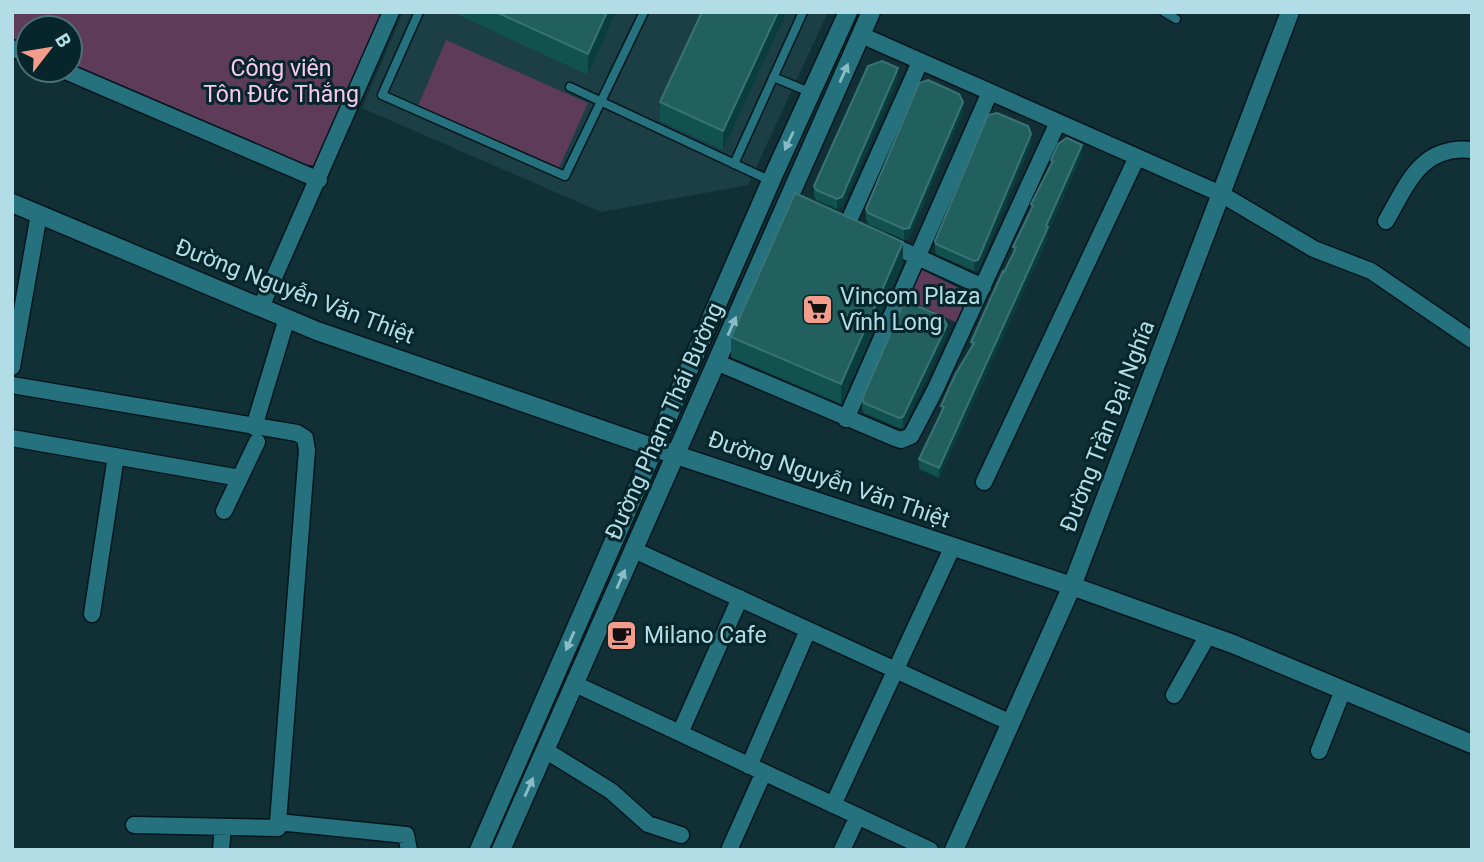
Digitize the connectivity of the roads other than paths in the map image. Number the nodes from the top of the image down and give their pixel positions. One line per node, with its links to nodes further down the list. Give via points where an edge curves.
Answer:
1 (391, 12): 23 (street)
2 (419, 12): 18 (lane, via 382,95 565,176)
3 (644, 12): 18 (lane)
4 (803, 12): 12 (lane)
5 (848, 12): 16 (street, Đường Phạm Thái Bường)
6 (871, 12): 10 (street, Đường Phạm Thái Bường)
7 (1164, 12): 9 (lane)
8 (1290, 12): 25 (street, Đường Trần Đại Nghĩa)
9 (1176, 19)
10 (861, 35): 11 (street); 17 (street, Đường Phạm Thái Bường, one-way to 10)
11 (920, 61): 15 (street); 29 (street, via 853,228)
12 (774, 77): 16 (lane); 22 (lane)
13 (84, 79): 23 (street)
14 (570, 87): 18 (lane)
15 (990, 92): 19 (street); 29 (street)
16 (812, 93): 17 (street); 24 (street, Đường Phạm Thái Bường, one-way to 24)
17 (832, 101): 34 (street, Đường Phạm Thái Bường, one-way to 17, via 794,201)
18 (601, 102): 22 (lane)
19 (1058, 122): 21 (street); 30 (street)
20 (1472, 150): 28 (street, via 1452,148 1418,166)
21 (1137, 157): 25 (street); 44 (street)
22 (734, 164): 24 (lane)
23 (319, 180): 31 (street)
24 (771, 181): 40 (street, Đường Phạm Thái Bường)
25 (1221, 194): 33 (street, via 1314,249 1371,271); 48 (street, Đường Trần Đại Nghĩa)
26 (12, 203): 27 (street, Đường Nguyễn Văn Thiệt)
27 (39, 214): 31 (street, Đường Nguyễn Văn Thiệt); 35 (street)
28 (1386, 220)
29 (917, 257): 30 (street); 37 (street)
30 (983, 287): 37 (street, via 914,434 898,439)
31 (261, 307): 32 (street, Đường Nguyễn Văn Thiệt)
32 (287, 318): 38 (street); 40 (street, Đường Nguyễn Văn Thiệt)
33 (1472, 340)
34 (716, 362): 37 (street); 41 (street, Đường Phạm Thái Bường)
35 (12, 368)
36 (12, 385): 38 (street)
37 (846, 419)
38 (256, 435): 43 (street); 66 (street, via 297,433 305,438 307,450)
39 (12, 438): 42 (street)
40 (654, 448): 41 (street, Đường Nguyễn Văn Thiệt); 54 (street, Đường Phạm Thái Bường, one-way to 54)
41 (676, 453): 46 (street, Đường Nguyễn Văn Thiệt); 47 (street, Đường Phạm Thái Bường)
42 (116, 456): 43 (street); 50 (street)
43 (240, 478): 45 (street)
44 (984, 482)
45 (224, 511)
46 (953, 546): 48 (street, Đường Nguyễn Văn Thiệt); 53 (street)
47 (634, 550): 49 (street); 55 (street, Đường Phạm Thái Bường, one-way to 47)
48 (1072, 586): 52 (street, Đường Nguyễn Văn Thiệt); 58 (street, Đường Trần Đại Nghĩa)
49 (740, 598): 51 (street); 59 (street)
50 (92, 614)
51 (808, 630): 53 (street); 63 (street)
52 (1208, 635): 56 (street, Đường Nguyễn Văn Thiệt); 57 (street)
53 (897, 671): 58 (street); 64 (street)
54 (556, 674): 55 (street); 73 (street, Đường Phạm Thái Bường)
55 (575, 684): 59 (street); 61 (street, Đường Phạm Thái Bường)
56 (1343, 690): 60 (street, Đường Nguyễn Văn Thiệt); 62 (street)
57 (1174, 695)
58 (1011, 723): 77 (street, Đường Trần Đại Nghĩa)
59 (680, 733): 63 (street)
60 (1472, 744)
61 (545, 750): 69 (street); 74 (street, Đường Phạm Thái Bường, one-way to 61)
62 (1319, 751)
63 (756, 769): 64 (street); 70 (street)
64 (833, 804): 65 (street)
65 (858, 816): 75 (street); 76 (street)
66 (278, 822): 68 (street, via 278,828); 72 (street, via 406,835)
67 (134, 825): 68 (street)
68 (223, 827): 71 (street)
69 (681, 835)
70 (730, 848)
71 (221, 850)
72 (409, 850)
73 (479, 850)
74 (501, 850)
75 (842, 850)
76 (930, 850)
77 (954, 850)

